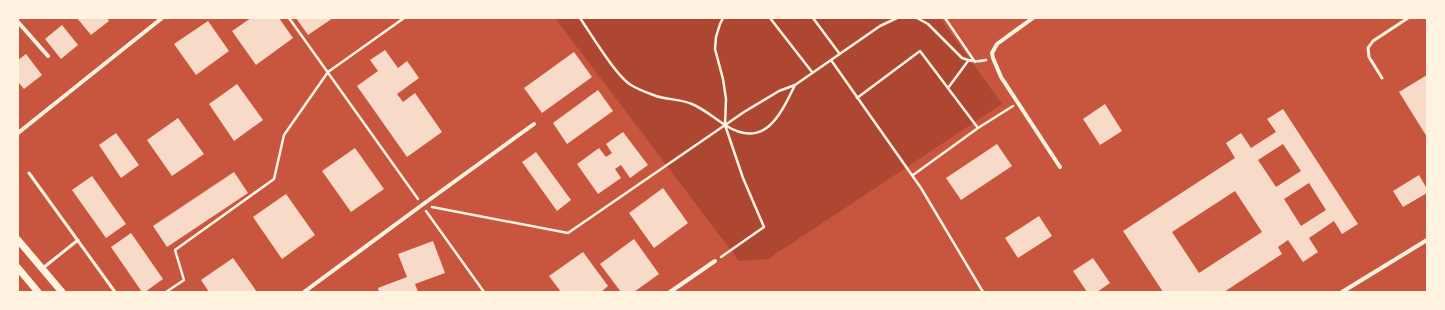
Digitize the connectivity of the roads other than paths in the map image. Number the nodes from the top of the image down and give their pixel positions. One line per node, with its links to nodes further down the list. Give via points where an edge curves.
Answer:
1 (162, 18): 8 (street)
2 (1033, 18): 9 (street, via 997,44 992,53 1001,77 1017,104)
3 (1408, 18): 6 (lane, via 1368,48 1368,57)
4 (18, 22): 5 (street)
5 (48, 56)
6 (1382, 78)
7 (534, 124): 20 (street)
8 (18, 133)
9 (1060, 167)
10 (29, 173): 12 (lane)
11 (18, 240): 16 (street)
12 (78, 240): 16 (lane); 19 (lane)
13 (1427, 240): 22 (street)
14 (715, 261): 21 (street)
15 (18, 268): 17 (street)
16 (43, 269): 18 (street)
17 (38, 292)
18 (62, 292)
19 (115, 292)
20 (304, 292)
21 (670, 292)
22 (1342, 292)

